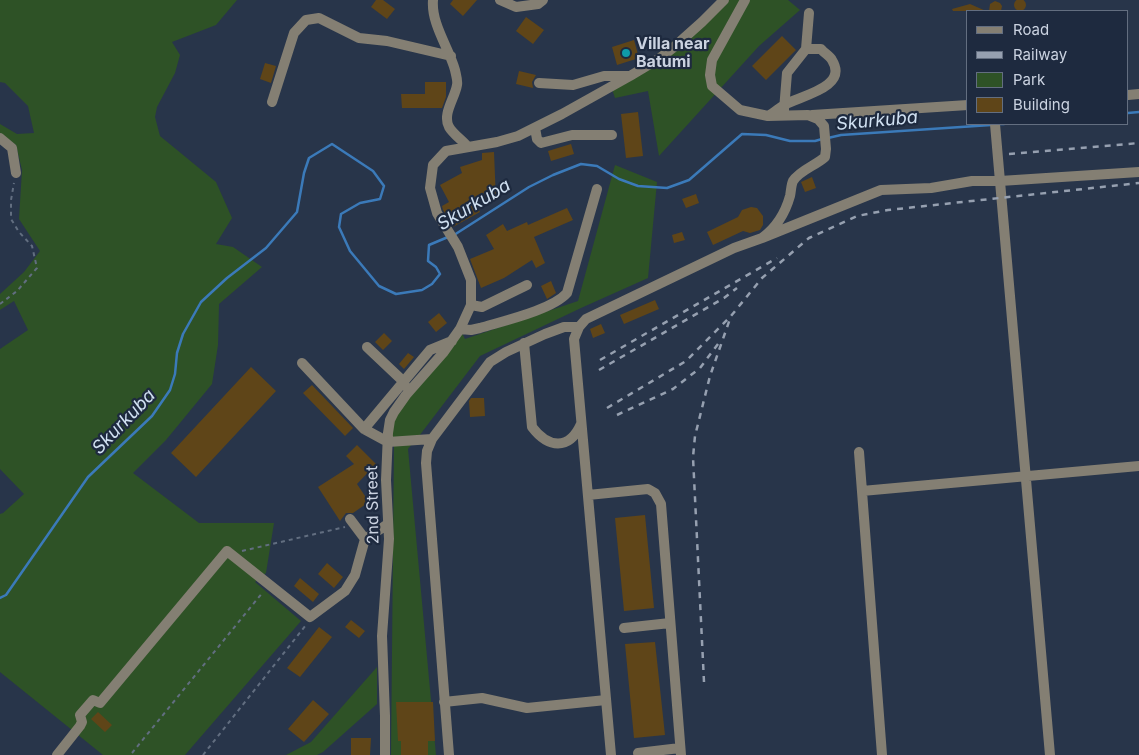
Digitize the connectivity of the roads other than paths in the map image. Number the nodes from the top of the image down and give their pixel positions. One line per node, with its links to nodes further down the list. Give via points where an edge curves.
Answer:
1 (433, 0): 8 (street, via 436,21)
2 (500, 0): 3 (street, via 516,7 538,4)
3 (543, 0)
4 (724, 0): 9 (street, via 674,47)
5 (745, 0): 15 (street, via 712,60 712,86 740,110)
6 (809, 13): 7 (street)
7 (806, 49): 12 (street, via 787,73); 12 (street, via 821,50 832,60 836,71 831,82 821,90)
8 (451, 56): 11 (street, via 359,38 319,18 306,20 294,33); 21 (street, via 457,84 447,118 449,126)
9 (630, 76): 10 (street, via 604,76 573,85); 18 (street)
10 (538, 83)
11 (272, 102)
12 (784, 105): 15 (street); 16 (street)
13 (966, 105): 14 (street)
14 (808, 115): 16 (street); 26 (street, via 824,126 825,157 792,182 781,220)
15 (768, 116): 16 (street)
16 (784, 116)
17 (995, 125): 24 (street)
18 (535, 128): 19 (street, via 540,142 572,135); 21 (street, via 497,142)
19 (612, 135)
20 (0, 138): 23 (street, via 12,148)
21 (468, 146): 28 (street, 2nd Street, via 446,151 433,166 430,188 437,213 458,247 471,280)
22 (1139, 172): 24 (street)
23 (16, 173)
24 (1000, 181): 26 (street, via 882,190); 43 (street)
25 (596, 188): 30 (street, via 567,293 561,300 480,328)
26 (762, 238): 29 (street, via 734,248 586,319)
27 (527, 285): 28 (street, via 482,307)
28 (471, 305): 30 (street, 2nd Street)
29 (579, 327): 32 (street, via 564,327); 37 (street, via 574,339)
30 (460, 329): 31 (street, 2nd Street)
31 (452, 341): 35 (street, via 430,350); 36 (street, 2nd Street)
32 (524, 344): 37 (street, via 532,427 539,437 562,443 576,434); 39 (street, via 490,362)
33 (367, 347): 35 (street)
34 (302, 363): 38 (street)
35 (404, 382): 36 (street); 38 (street)
36 (406, 395): 40 (street, 2nd Street, via 390,420)
37 (582, 422): 45 (street)
38 (364, 430): 40 (street)
39 (432, 439): 40 (street); 52 (street, via 426,463)
40 (388, 442): 47 (street, 2nd Street)
41 (859, 452): 44 (street)
42 (1139, 466): 43 (street)
43 (1025, 476): 44 (street); 60 (street)
44 (862, 491): 59 (street)
45 (588, 495): 49 (street, via 648,489 655,493 660,504); 51 (street)
46 (352, 522): 48 (street)
47 (388, 524): 48 (street); 56 (street, 2nd Street, via 382,636)
48 (366, 539): 55 (street, via 355,575 345,591 310,617 227,551 100,703 93,700 80,715 80,726)
49 (670, 623): 50 (street); 53 (street)
50 (624, 628)
51 (606, 700): 52 (street, via 527,708 482,698); 58 (street)
52 (444, 702): 57 (street)
53 (680, 751): 54 (street)
54 (638, 753)
55 (56, 755)
56 (385, 755)
57 (448, 755)
58 (611, 755)
59 (882, 755)
60 (1050, 755)

